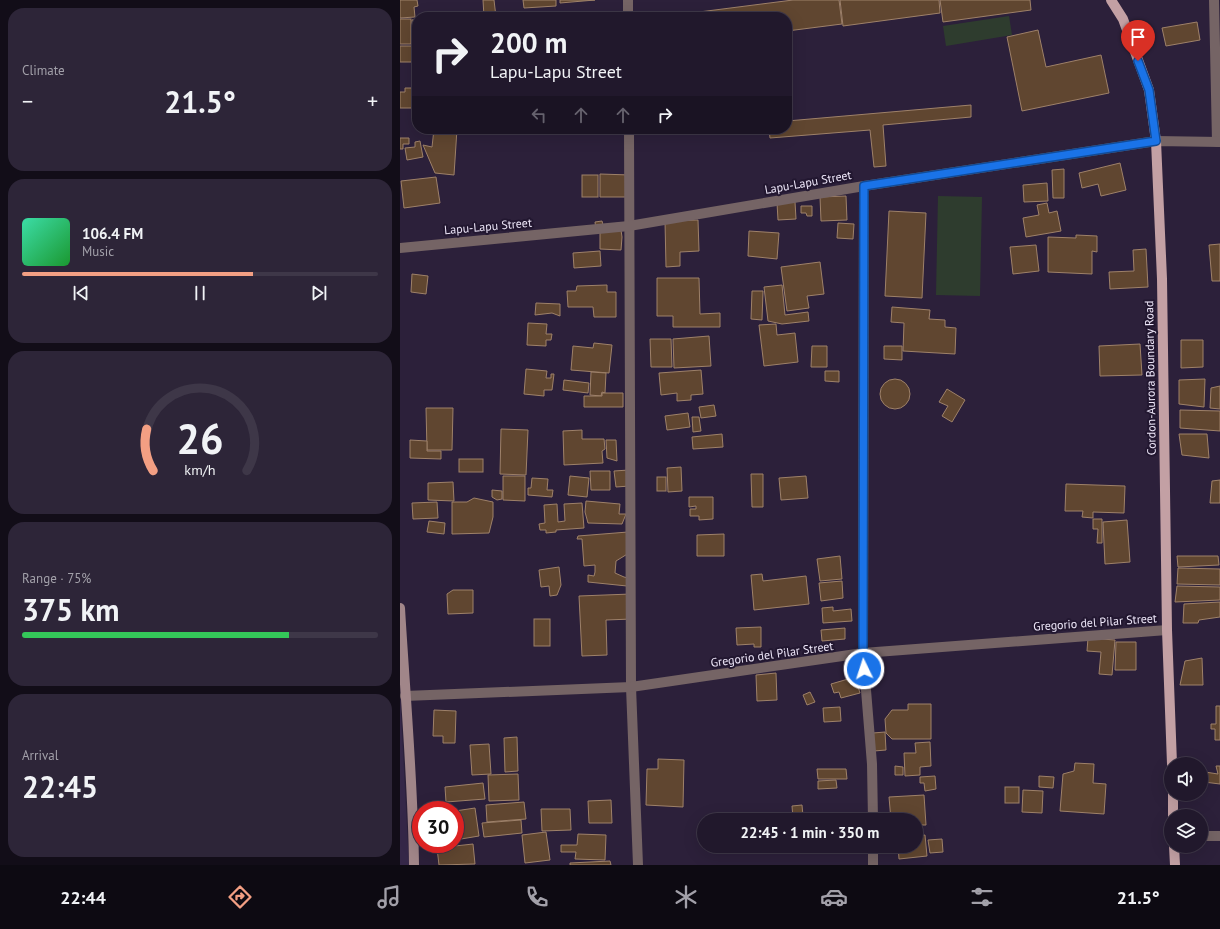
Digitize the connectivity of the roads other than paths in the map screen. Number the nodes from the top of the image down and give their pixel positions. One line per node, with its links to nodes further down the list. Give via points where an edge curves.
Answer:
1 (628, 0): 4 (street)
2 (1111, 0): 6 (main road, Cordon-Aurora Boundary Road, via 1123,19 1149,90)
3 (1214, 0): 7 (street)
4 (628, 12)
5 (629, 134): 9 (street)
6 (1156, 141): 7 (street, Lapu-Lapu Street); 8 (street, Lapu-Lapu Street); 12 (main road, Cordon-Aurora Boundary Road, via 1162,279)
7 (1218, 142)
8 (864, 186): 9 (street, Lapu-Lapu Street); 13 (street)
9 (629, 226): 10 (street, Lapu-Lapu Street); 14 (street)
10 (400, 248)
11 (400, 608): 15 (street)
12 (1167, 630): 13 (street, Gregorio del Pilar Street); 16 (main road, Cordon-Aurora Boundary Road)
13 (863, 653): 14 (street, Gregorio del Pilar Street); 17 (street, via 872,764)
14 (631, 687): 15 (street, Gregorio del Pilar Street); 23 (street)
15 (405, 696): 22 (street)
16 (1172, 757)
17 (873, 813)
18 (1208, 836): 19 (street)
19 (1220, 836)
20 (873, 853): 24 (street)
21 (1174, 853): 25 (main road)
22 (414, 865)
23 (638, 865)
24 (873, 865)
25 (1175, 865)

